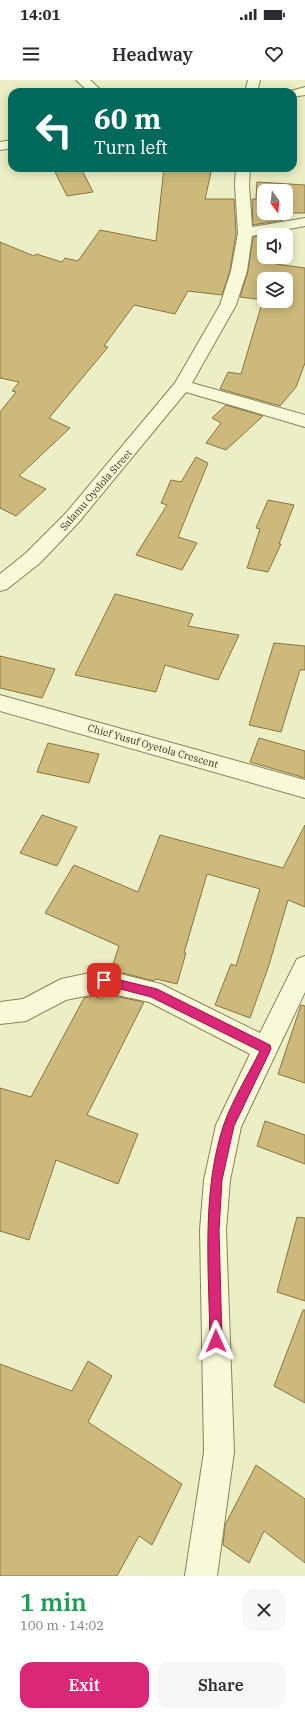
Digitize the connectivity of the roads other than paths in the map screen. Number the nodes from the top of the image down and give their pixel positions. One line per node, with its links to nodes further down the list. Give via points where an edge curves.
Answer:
1 (82, 80): 2 (street)
2 (92, 88)
3 (242, 172): 5 (street, Salamu Oyolola Street)
4 (305, 222): 5 (street)
5 (245, 233): 6 (street, Salamu Oyolola Street, via 239,271 228,305)
6 (182, 386): 7 (street); 8 (street, Salamu Oyolola Street, via 72,518 32,558)
7 (305, 421)
8 (0, 584)
9 (0, 703): 10 (street, Chief Yusuf Oyetola Crescent)
10 (305, 789)
11 (305, 967): 13 (street)
12 (0, 1013): 13 (street, via 26,1010 62,990 104,980 153,992)
13 (266, 1049): 14 (street, via 229,1125 217,1180 213,1230 219,1452)
14 (201, 1576)

